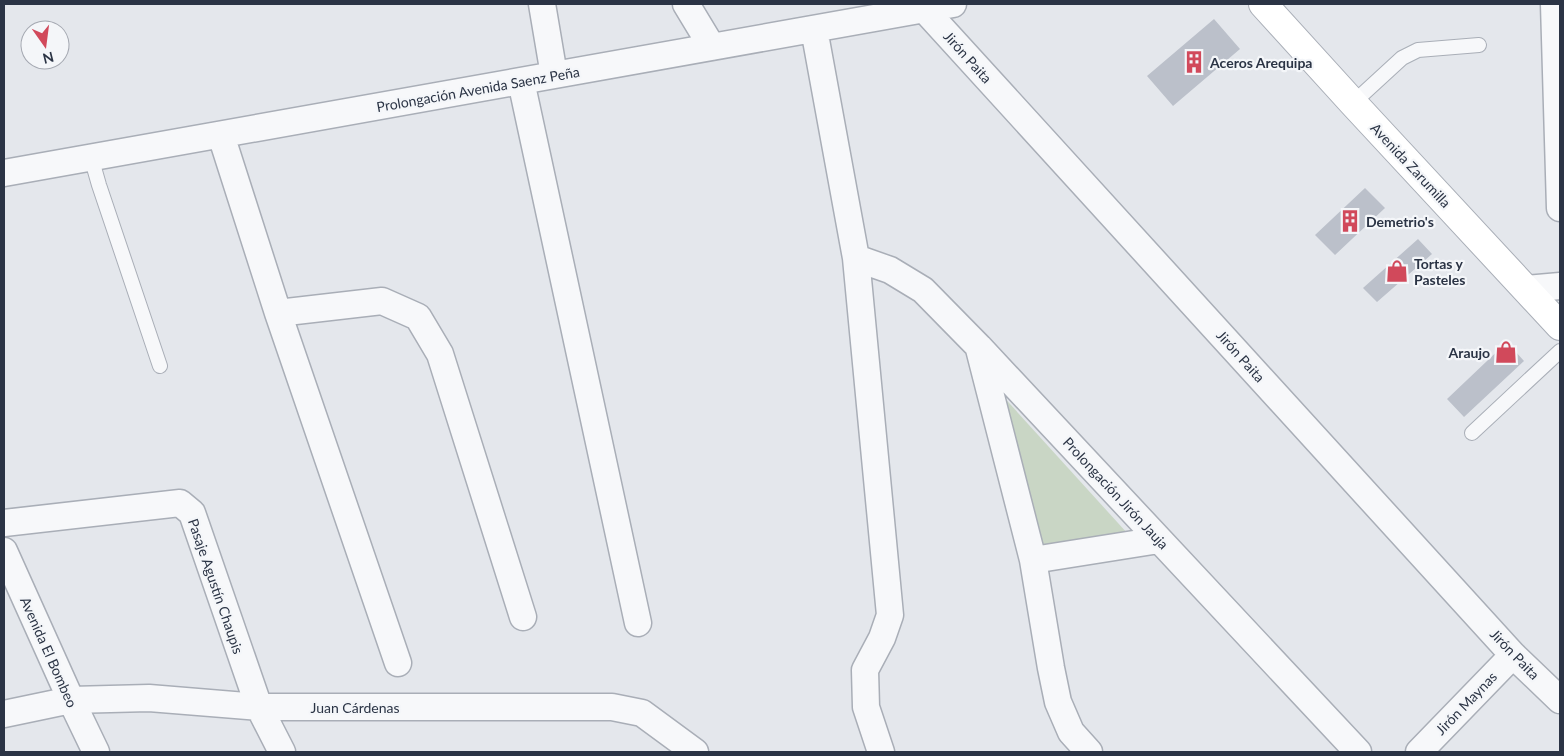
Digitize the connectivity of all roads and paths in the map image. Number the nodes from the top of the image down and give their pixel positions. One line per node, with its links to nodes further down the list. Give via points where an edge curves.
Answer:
1 (542, 4): 10 (street)
2 (686, 4): 9 (street)
3 (953, 4): 6 (street, Prolongación Avenida Saenz Peña)
4 (1263, 4): 12 (main road, Avenida Zarumilla)
5 (1554, 4): 16 (street)
6 (924, 9): 7 (street, Prolongación Avenida Saenz Peña); 32 (street, Jirón Paita)
7 (814, 29): 9 (street, Prolongación Avenida Saenz Peña); 17 (street)
8 (1479, 45): 12 (lane, via 1418,50 1402,58)
9 (712, 47): 10 (street, Prolongación Avenida Saenz Peña)
10 (554, 75): 11 (street, Prolongación Avenida Saenz Peña)
11 (521, 82): 13 (street, Prolongación Avenida Saenz Peña); 31 (street)
12 (1353, 103): 19 (main road, Avenida Zarumilla)
13 (221, 135): 14 (street, Prolongación Avenida Saenz Peña); 20 (street)
14 (91, 157): 15 (street, Prolongación Avenida Saenz Peña); 24 (lane)
15 (4, 173)
16 (1560, 208)
17 (856, 258): 22 (street, Prolongación Jirón Jauja, via 890,270 923,290); 41 (street, via 890,615 882,638 864,670 866,707)
18 (1560, 286): 19 (street)
19 (1526, 289): 21 (main road, Avenida Zarumilla)
20 (278, 313): 30 (street, via 382,301 418,317 440,354); 33 (street)
21 (1560, 326)
22 (979, 346): 27 (street, Prolongación Jirón Jauja); 29 (street)
23 (1560, 351): 25 (lane)
24 (160, 366)
25 (1472, 433)
26 (4, 523): 36 (street, Pasaje Agustín Chaupis, via 180,503 192,513)
27 (1159, 540): 29 (street); 43 (street, Prolongación Jirón Jauja)
28 (4, 551): 34 (street, Avenida El Bombeo)
29 (1033, 560): 42 (street, via 1058,702 1070,732)
30 (523, 617)
31 (638, 623)
32 (1513, 655): 35 (street, Jirón Paita); 44 (street, Jirón Maynas)
33 (398, 663)
34 (71, 700): 36 (street, Juan Cárdenas, via 149,698); 37 (street, Juan Cárdenas); 38 (street, Avenida El Bombeo)
35 (1560, 700)
36 (259, 707): 39 (street, Pasaje Agustín Chaupis); 40 (street, Juan Cárdenas, via 612,707 642,713)
37 (4, 714)
38 (96, 752)
39 (282, 752)
40 (695, 752)
41 (881, 752)
42 (1089, 752)
43 (1358, 752)
44 (1419, 752)

